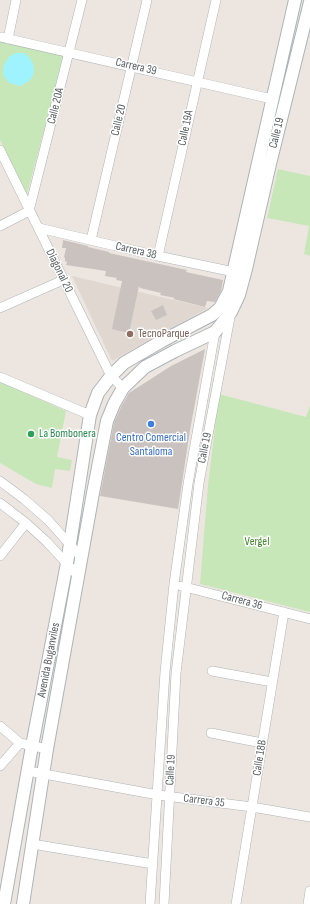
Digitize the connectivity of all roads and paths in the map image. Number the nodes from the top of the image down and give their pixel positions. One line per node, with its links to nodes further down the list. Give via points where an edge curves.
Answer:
1 (16, 0): 7 (street)
2 (82, 0): 8 (street, Calle 20A)
3 (147, 0): 9 (street, Calle 20)
4 (216, 0): 10 (street, Calle 19A)
5 (295, 0): 11 (main road, Calle 19)
6 (310, 2): 21 (main road, Calle 19, via 239,295)
7 (4, 38): 8 (street, Carrera 39)
8 (70, 52): 9 (street, Carrera 39); 13 (street, Calle 20A)
9 (131, 66): 10 (street, Carrera 39); 16 (street, Calle 20)
10 (196, 81): 11 (street, Carrera 39); 17 (street, Calle 19A)
11 (272, 99): 18 (main road, Calle 19)
12 (1, 154): 13 (street, Diagonal 20)
13 (29, 211): 14 (street); 15 (street, Diagonal 20)
14 (0, 226)
15 (38, 228): 16 (street, Carrera 38); 19 (street, Diagonal 20)
16 (91, 240): 17 (street, Carrera 38)
17 (158, 256): 18 (street, Carrera 38)
18 (234, 272): 21 (main road, Calle 19)
19 (63, 280): 20 (street); 23 (street, Diagonal 20)
20 (0, 308)
21 (226, 310): 22 (main road); 23 (main road, Avenida Buganviles, via 162,341 124,363); 36 (street, Calle 19, via 198,483)
22 (215, 332): 25 (main road, Avenida Buganviles, via 145,367); 35 (street, Calle 19, via 188,484)
23 (111, 376): 25 (street, Diagonal 20); 26 (main road, Avenida Buganviles, via 98,393)
24 (0, 377): 26 (street)
25 (123, 388): 32 (main road, Avenida Buganviles, via 108,421)
26 (90, 415): 30 (main road, Avenida Buganviles)
27 (0, 482): 30 (street, via 48,520)
28 (0, 503): 29 (street)
29 (26, 523): 31 (street); 33 (street)
30 (70, 543): 32 (street); 33 (main road, Avenida Buganviles)
31 (0, 556)
32 (82, 558): 34 (main road, Avenida Buganviles)
33 (67, 563): 34 (street); 45 (main road, Avenida Buganviles)
34 (79, 577): 46 (main road, Avenida Buganviles)
35 (174, 584): 36 (street, Carrera 36); 50 (street, Calle 19, via 165,672)
36 (187, 587): 37 (street, Carrera 36); 51 (street, Calle 19, via 176,673)
37 (284, 612): 38 (street, Carrera 36); 40 (street, Calle 18B)
38 (310, 619)
39 (212, 671): 40 (street)
40 (272, 682): 44 (street, Calle 18B)
41 (0, 726): 43 (street)
42 (211, 733): 44 (street)
43 (20, 743): 45 (street); 47 (street)
44 (262, 743): 52 (street, Calle 18B)
45 (32, 746): 46 (street); 48 (main road, Avenida Buganviles)
46 (48, 749): 49 (main road, Avenida Buganviles)
47 (0, 766)
48 (28, 771): 49 (street, Carrera 35); 57 (main road, Avenida Buganviles)
49 (43, 773): 50 (street, Carrera 35); 54 (main road, Avenida Buganviles)
50 (158, 794): 51 (street, Carrera 35); 55 (street, Calle 19)
51 (170, 796): 52 (street, Carrera 35); 60 (street, Calle 19)
52 (252, 807): 53 (street, Carrera 35); 61 (street, Calle 18B)
53 (310, 816)
54 (32, 844): 55 (street); 58 (main road, Avenida Buganviles)
55 (153, 864): 59 (street, Calle 19)
56 (310, 891): 62 (street)
57 (4, 904)
58 (23, 904)
59 (150, 904)
60 (164, 904)
61 (236, 904)
62 (308, 904)

